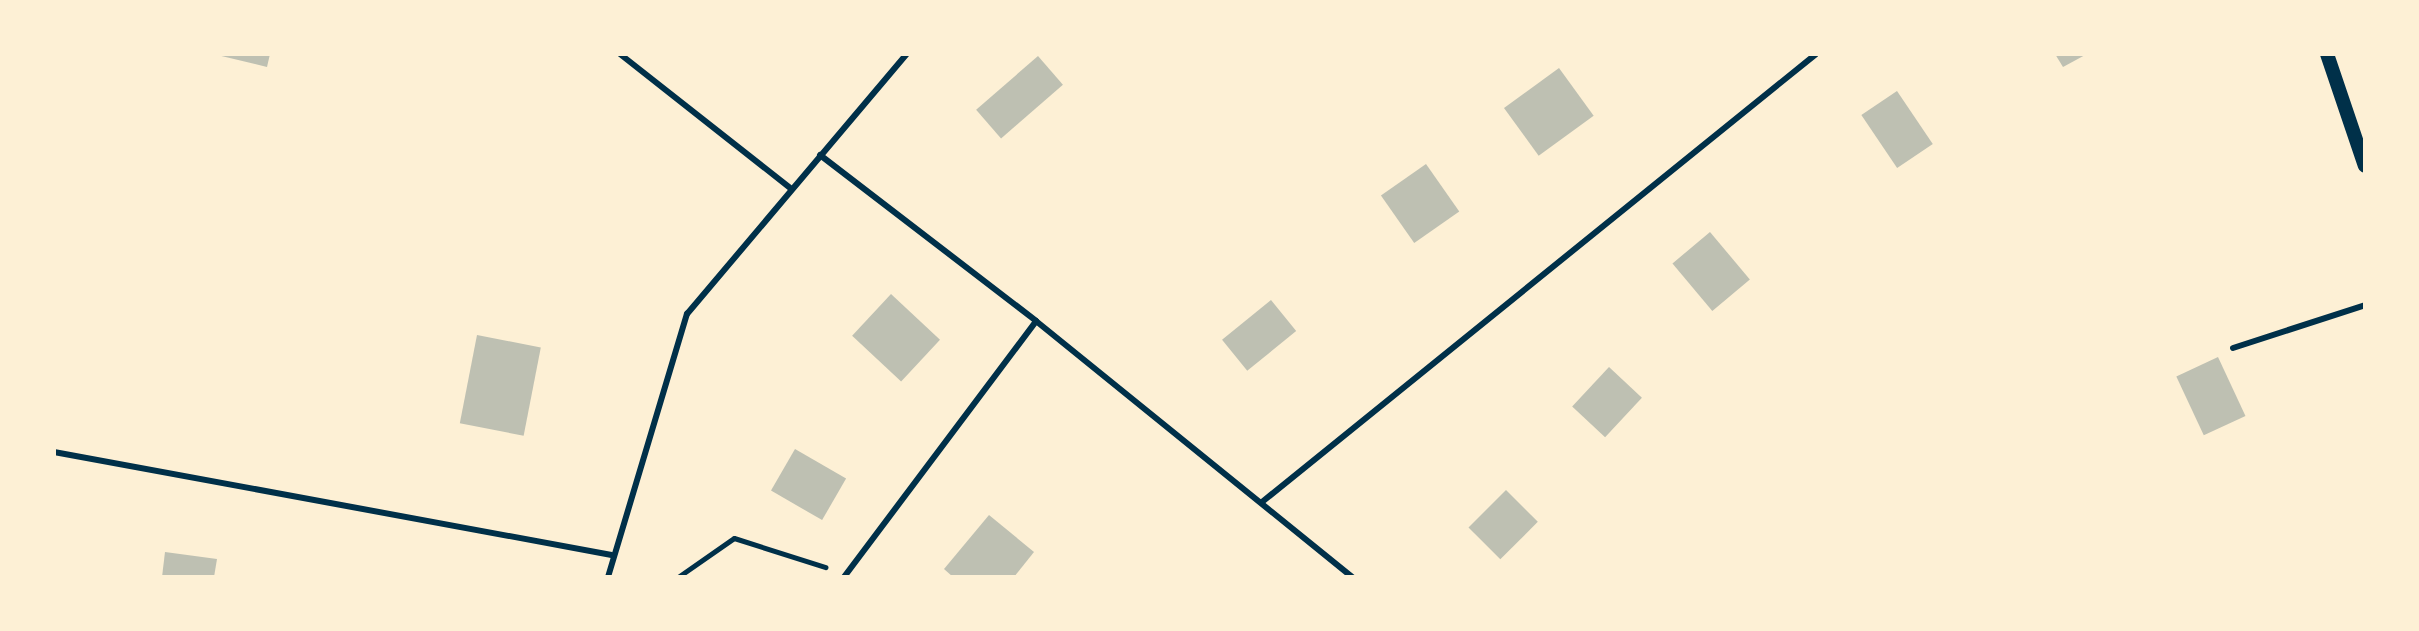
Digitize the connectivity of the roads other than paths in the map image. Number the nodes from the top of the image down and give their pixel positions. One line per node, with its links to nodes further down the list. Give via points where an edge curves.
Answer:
1 (620, 54): 7 (lane)
2 (907, 54): 5 (lane)
3 (1816, 54): 12 (lane)
4 (2332, 56): 6 (street)
5 (820, 155): 7 (lane); 9 (lane)
6 (2365, 166)
7 (790, 188): 13 (lane, via 687,314)
8 (2365, 305): 10 (lane)
9 (1036, 321): 12 (lane); 14 (lane)
10 (2233, 348)
11 (54, 452): 13 (lane)
12 (1262, 502): 16 (lane)
13 (612, 555): 15 (lane)
14 (844, 575)
15 (608, 577)
16 (1352, 577)

